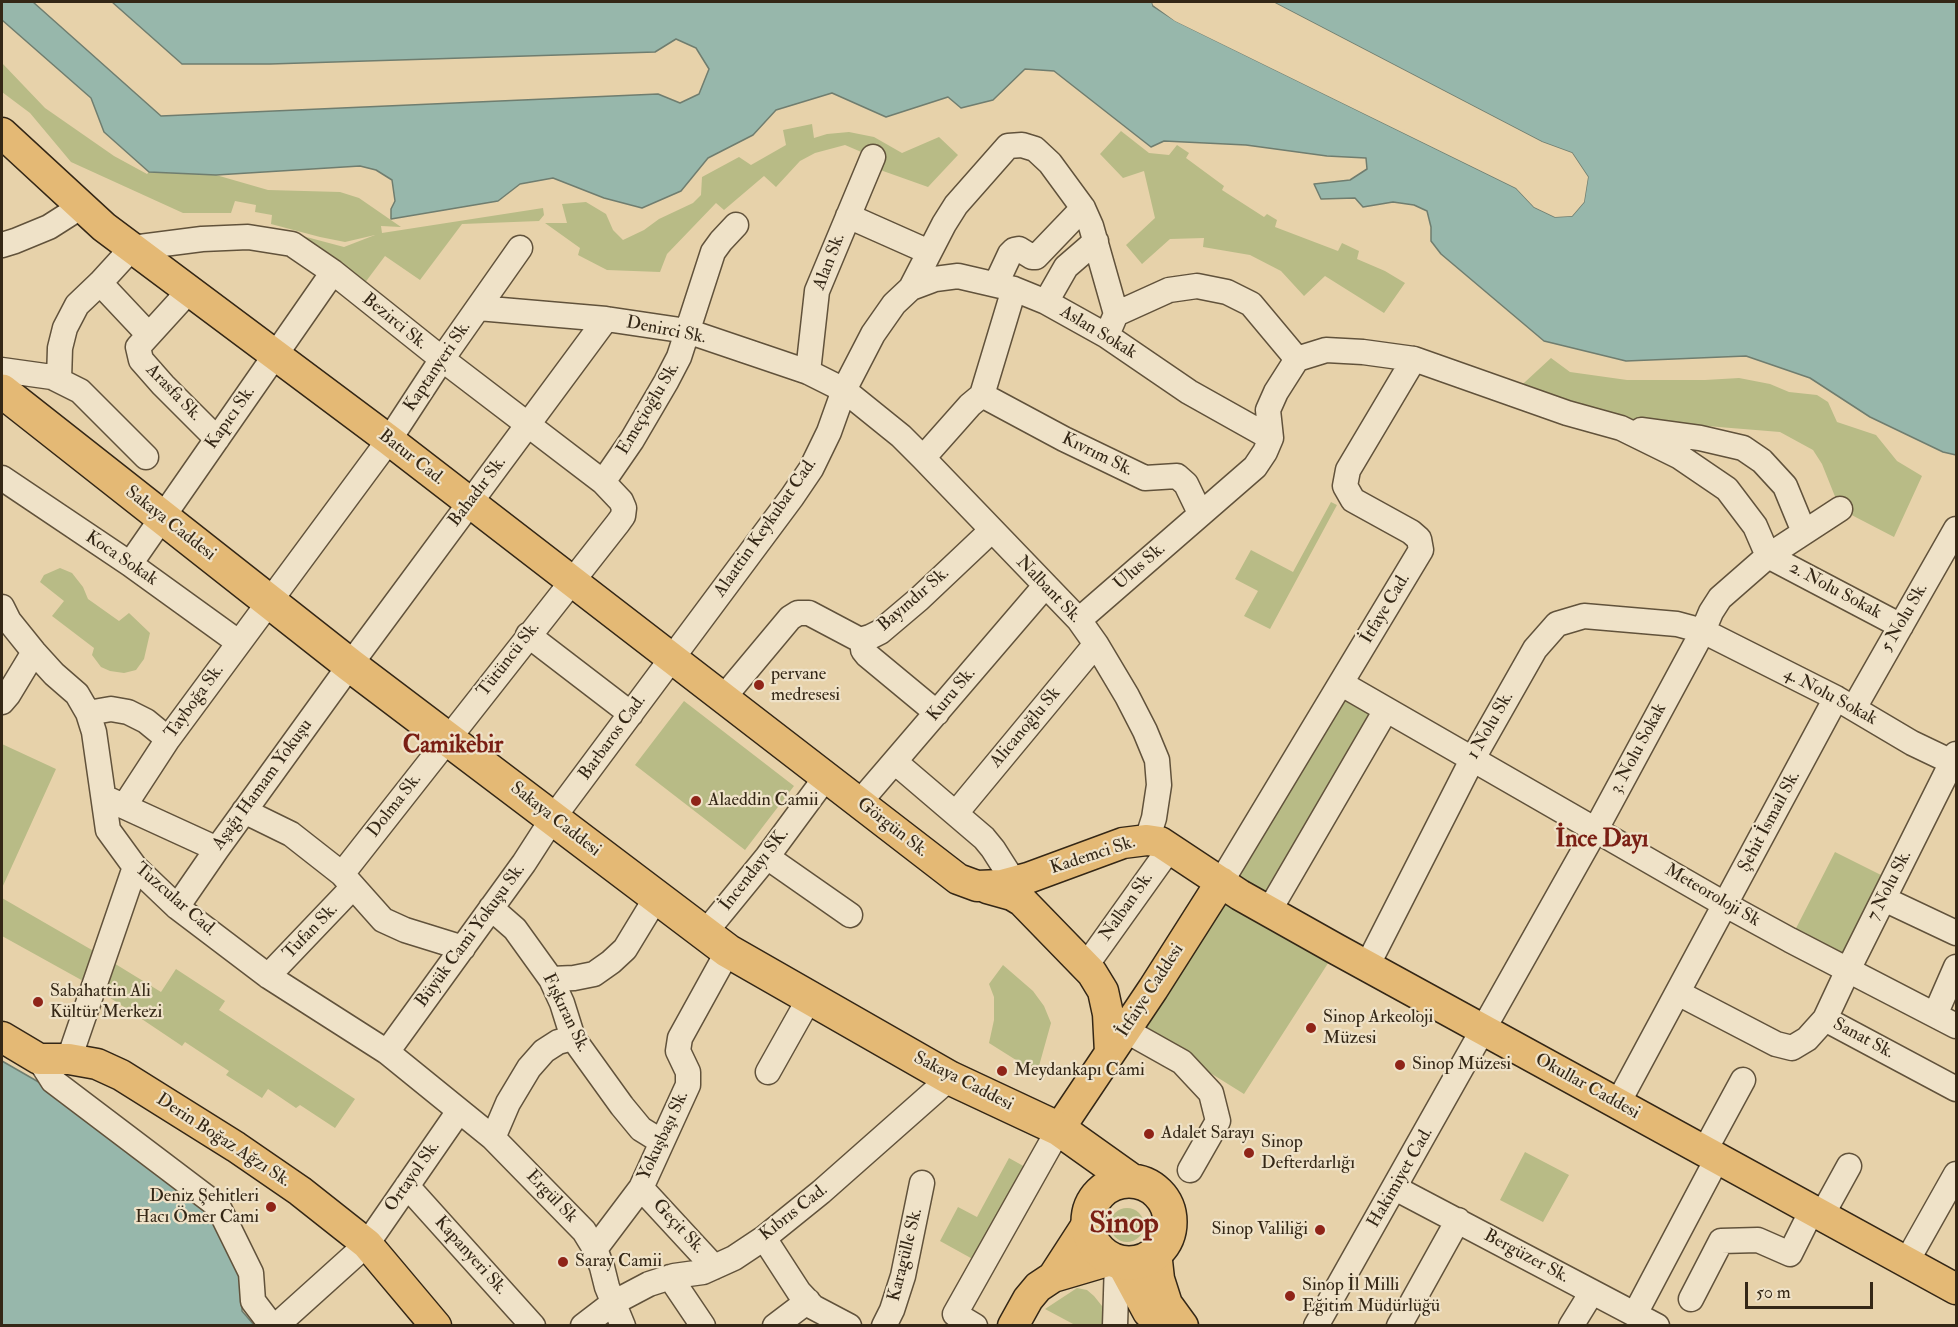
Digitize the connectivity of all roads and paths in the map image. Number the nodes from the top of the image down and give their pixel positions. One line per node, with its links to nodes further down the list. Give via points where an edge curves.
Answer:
1 (2, 133): 3 (main road, Batur Cad.)
2 (873, 157): 5 (street, Alan Sk.)
3 (82, 206): 8 (street, via 49,227); 9 (main road, Batur Cad.)
4 (1083, 208): 7 (street); 11 (street, via 1035,149 1008,146 956,205); 14 (street, via 1036,257 1019,249 1010,254)
5 (848, 216): 11 (street); 28 (street, Alan Sk., via 817,291)
6 (736, 225): 21 (street, Emeçioğlu Sk., via 713,252)
7 (1096, 241): 17 (street, via 1066,267); 20 (street)
8 (2, 245)
9 (132, 248): 12 (street, Bezirci Sk., via 248,237 292,244); 13 (street); 16 (main road, Batur Cad.)
10 (520, 248): 18 (street, Kaptanyeri Sk.)
11 (929, 252): 15 (street)
12 (333, 272): 23 (street, Kapıcı Sk.); 24 (street, Bezirci Sk.)
13 (100, 283): 22 (street); 29 (street, via 77,305 65,328)
14 (1005, 286): 15 (street, Aslan Sokak, via 958,276); 17 (street, Aslan Sokak); 32 (street)
15 (911, 288): 30 (street, Alaattin Keykubat Cad., via 873,334)
16 (189, 291): 22 (street, Arasfa Sk.); 23 (main road, Batur Cad.)
17 (1046, 302): 20 (street, Aslan Sokak)
18 (478, 308): 19 (street, Denirci Sk.); 24 (street, Kaptanyeri Sk.)
19 (606, 319): 21 (street, Denirci Sk.); 33 (street, Bahadır Sk.)
20 (1112, 325): 25 (street, via 1168,290 1197,286 1227,292 1251,304); 35 (street, Aslan Sokak, via 1189,392)
21 (687, 331): 28 (street, Denirci Sk.); 41 (street, Emeçioğlu Sk., via 679,357 655,402)
22 (148, 334): 36 (street, Arasfa Sk., via 138,347 141,360)
23 (276, 355): 36 (street, Kapıcı Sk.); 37 (main road, Batur Cad.)
24 (442, 359): 33 (street, Bezirci Sk.); 37 (street, Kaptanyeri Sk.)
25 (1297, 359): 26 (street, via 1326,350); 35 (street, via 1268,410)
26 (1414, 359): 34 (street); 65 (street, İtfaye Cad., via 1348,470 1345,486 1353,501 1411,532 1419,539 1421,550)
27 (2, 370): 29 (street)
28 (808, 372): 30 (street, Denirci Sk.)
29 (59, 380): 38 (street, via 80,391)
30 (844, 390): 39 (street, Nalbant Sk.); 63 (street, Alaattin Keykubat Cad., via 811,469)
31 (2, 391): 45 (highway, Sakaya Caddesi)
32 (982, 395): 39 (street); 44 (street, Kıvrım Sk., via 1145,478 1177,476 1186,484)
33 (527, 426): 41 (street, Bezirci Sk.); 42 (street, Bahadır Sk.)
34 (1621, 428): 48 (street, via 1743,448 1762,460 1785,486); 49 (street, via 1680,457 1727,489 1755,526)
35 (1271, 438): 44 (street, Ulus Sk., via 1255,467)
36 (217, 439): 45 (street, Kapıcı Sk.)
37 (389, 440): 42 (main road, Batur Cad.); 53 (street, Kaptanyeri Sk.)
38 (146, 457)
39 (924, 458): 47 (street, Nalbant Sk.)
40 (2, 478): 50 (street, Koca Sokak)
41 (603, 482): 51 (street, Bezirci Sk., via 621,501 623,516)
42 (468, 503): 51 (main road, Batur Cad.); 64 (street, Bahadır Sk.)
43 (1840, 509): 48 (street, 3. Nolu Sokak)
44 (1200, 513): 55 (street, Ulus Sk.)
45 (161, 518): 50 (street, Kapıcı Sk.); 53 (highway, Sakaya Caddesi)
46 (1956, 529): 56 (street, 5 Nolu Sk.)
47 (992, 531): 52 (street, Nalbant Sk.); 59 (street, Bayındır Sk., via 880,632)
48 (1804, 532): 49 (street, 3. Nolu Sokak)
49 (1768, 556): 56 (street, 2. Nolu Sokak); 57 (street, 3. Nolu Sokak, via 1720,598)
50 (130, 564): 60 (street, Koca Sokak)
51 (571, 581): 58 (street, Tütüncü Sk.); 63 (main road, Batur Cad.)
52 (1045, 586): 55 (street, Nalbant Sk.); 71 (street, Kuru Sk.)
53 (269, 601): 60 (street, Tayboğa Sk.); 64 (highway, Sakaya Caddesi)
54 (2, 607): 62 (street, Tuzcular Cad.)
55 (1079, 620): 61 (street, Nalbant Sk.)
56 (1901, 626): 68 (street, 5 Nolu Sk.)
57 (1703, 630): 68 (street, 4. Nolu Sokak); 75 (street, 1 Nolu Sk., via 1584,615 1557,624 1535,649); 84 (street, 3. Nolu Sokak)
58 (528, 635): 72 (street); 73 (street, Tütüncü Sk.)
59 (863, 639): 66 (street, Bayındır Sk., via 809,613 798,613); 71 (street, via 867,655)
60 (238, 642): 74 (street, Tayboğa Sk.)
61 (1096, 644): 82 (street, Alicanoğlu Sk); 85 (street, Nalbant Sk., via 1145,730 1156,760 1159,785 1154,818)
62 (34, 652): 67 (street); 70 (street, Tuzcular Cad., via 77,694)
63 (672, 657): 66 (main road, Batur Cad.); 72 (street, Barbaros Cad.)
64 (350, 665): 73 (highway, Sakaya Caddesi); 81 (street, Aşağı Hamam Yokuşu)
65 (1342, 684): 69 (street, Meteoroloji Sk); 91 (street, İtfaye Cad.)
66 (724, 697): 78 (main road, Batur Cad.)
67 (2, 702)
68 (1845, 703): 76 (street, 4. Nolu Sokak, via 1912,742); 95 (street, Şehit İsmail Sk.)
69 (1386, 710): 75 (street, Meteoroloji Sk); 98 (street)
70 (88, 713): 74 (street, via 111,709 128,712); 79 (street, Tuzcular Cad.)
71 (937, 713): 77 (street, Kuru Sk.)
72 (631, 714): 83 (street, Barbaros Cad.)
73 (448, 738): 83 (highway, Sakaya Caddesi); 89 (street, Dolma Sk.)
74 (168, 739): 79 (street, Tayboğa Sk.)
75 (1472, 760): 84 (street, Meteoroloji Sk); 103 (street, 1 Nolu Sk.)
76 (1955, 760): 94 (street, 7 Nolu Sk.)
77 (895, 762): 80 (street, Kuru Sk.); 82 (street)
78 (826, 777): 80 (main road, Görgün Sk.); 87 (street, İncendayı SK.)
79 (113, 802): 86 (street); 88 (street, Tuzcular Cad., via 108,830)
80 (859, 803): 92 (main road, Görgün Sk.)
81 (244, 811): 86 (street, Aşağı Hamam Yokuşu); 89 (street, via 291,834)
82 (956, 813): 90 (street, via 993,849)
83 (553, 818): 93 (highway, Sakaya Caddesi); 97 (street, Büyük Cami Yokuşu Sk.)
84 (1596, 829): 95 (street, Meteoroloji Sk); 115 (street, 3. Nolu Sokak)
85 (1158, 844): 90 (main road, Kademci Sk., via 1122,843); 91 (main road); 104 (street, Nalban Sk.)
86 (217, 849): 96 (street, Aşağı Hamam Yokuşu)
87 (767, 857): 99 (street); 101 (street, İncendayı SK.)
88 (135, 867): 96 (street, Tuzcular Cad.); 121 (street)
89 (347, 881): 102 (street, via 383,920); 107 (street, Tufan Sk.)
90 (1014, 882): 92 (main road, Kademci Sk.)
91 (1221, 882): 98 (main road, Okullar Caddesi); 109 (main road, İtfaiye Caddesi)
92 (967, 883): 104 (main road, via 999,890 1022,901)
93 (656, 898): 101 (highway, Sakaya Caddesi); 108 (street, via 625,949 611,962 594,974)
94 (1884, 898): 100 (street); 106 (street, 7 Nolu Sk.)
95 (1726, 905): 106 (street, Meteoroloji Sk); 111 (street, Şehit İsmail Sk.)
96 (177, 907): 107 (street, Tuzcular Cad.)
97 (491, 908): 102 (street, Büyük Cami Yokuşu Sk.); 108 (street, Fışkıran Sk., via 515,929)
98 (1269, 911): 103 (main road, Okullar Caddesi)
99 (850, 915)
100 (1956, 933)
101 (716, 943): 112 (highway, Sakaya Caddesi); 130 (street, Yokuşbaşı Sk., via 680,1038 678,1051 688,1072 688,1085)
102 (463, 948): 119 (street, Büyük Cami Yokuşu Sk.)
103 (1367, 966): 115 (main road, Okullar Caddesi)
104 (1085, 967): 110 (main road)
105 (1956, 968): 114 (street)
106 (1848, 970): 113 (street, 7 Nolu Sk.); 114 (street, Meteoroloji Sk)
107 (268, 976): 119 (street, Tuzcular Cad.)
108 (551, 980): 117 (street, Fışkıran Sk.)
109 (1153, 989): 110 (street, via 1127,1000 1110,999); 118 (main road, İtfaiye Caddesi)
110 (1103, 993): 118 (main road)
111 (1678, 993): 113 (street, Sanat Sk., via 1776,1044 1792,1048 1807,1039); 126 (street, Şehit İsmail Sk.)
112 (809, 999): 122 (street); 123 (highway, Sakaya Caddesi)
113 (1825, 1019): 125 (street, Sanat Sk.)
114 (1946, 1021)
115 (1483, 1030): 126 (main road, Okullar Caddesi); 139 (street, Hakimiyet Cad.)
116 (2, 1037): 120 (main road)
117 (573, 1038): 129 (street, via 544,1050 529,1068); 130 (street, Fışkıran Sk., via 641,1129)
118 (1118, 1042): 128 (main road, İtfaiye Caddesi); 133 (street, via 1182,1062 1211,1093 1218,1120)
119 (387, 1052): 127 (street, Tuzcular Cad.)
120 (39, 1059): 121 (main road, Derin Boğaz Ağzı Sk.); 158 (street, via 53,1081 218,1206 251,1273 253,1301)
121 (69, 1059): 144 (main road, Derin Boğaz Ağzı Sk., via 97,1064 121,1075 300,1191)
122 (768, 1072)
123 (950, 1078): 128 (highway, Sakaya Caddesi); 143 (street, Kıbrıs Cad.)
124 (1743, 1080): 131 (street)
125 (1956, 1089)
126 (1618, 1103): 131 (main road, Okullar Caddesi)
127 (459, 1111): 129 (street, Ergül Sk); 137 (street, Ortayol Sk.)
128 (1059, 1129): 136 (highway, via 1086,1165); 167 (street, via 955,1314)
129 (493, 1138): 145 (street, Ergül Sk, via 570,1215)
130 (662, 1142): 138 (street, Yokuşbaşı Sk.)
131 (1711, 1155): 140 (main road, Okullar Caddesi); 157 (street)
132 (1849, 1166): 140 (street)
133 (1190, 1170)
134 (1956, 1174): 148 (street)
135 (922, 1183): 166 (street, Karagülle Sk., via 903,1276)
136 (1117, 1185): 142 (highway, via 1092,1202); 146 (highway, via 1149,1186 1163,1200 1170,1221 1165,1241)
137 (407, 1186): 144 (street, Ortayol Sk.); 160 (street, Kapanyeri Sk.)
138 (641, 1188): 145 (street, Yokuşbaşı Sk.); 149 (street, Geçit Sk.)
139 (1395, 1188): 141 (street, Bergüzer Sk.); 172 (street, Hakimiyet Cad.)
140 (1817, 1212): 148 (main road, Okullar Caddesi); 154 (street, via 1790,1254 1758,1240 1721,1241)
141 (1458, 1220): 153 (street, Bergüzer Sk.); 173 (street)
142 (1088, 1223): 147 (highway, via 1096,1246); 151 (main road)
143 (764, 1238): 149 (street, Kıbrıs Cad.); 155 (street, via 786,1275)
144 (367, 1244): 158 (street, Ortayol Sk.); 159 (main road, Derin Boğaz Ağzı Sk.)
145 (595, 1249): 156 (street, Ergül Sk)
146 (1156, 1252): 147 (highway, via 1144,1260); 171 (main road, via 1167,1304)
147 (1117, 1261): 151 (main road); 169 (street); 170 (main road, via 1148,1312)
148 (1907, 1261): 152 (main road, Okullar Caddesi)
149 (714, 1267): 150 (street, Kıbrıs Cad.)
150 (670, 1277): 156 (street, Kıbrıs Cad.); 163 (street)
151 (1053, 1277): 168 (main road, via 1028,1299)
152 (1956, 1289)
153 (1592, 1292): 157 (street, Bergüzer Sk.); 174 (street)
154 (1691, 1299)
155 (808, 1301): 164 (street); 165 (street)
156 (613, 1303): 161 (street, Kıbrıs Cad.); 162 (street, Ergül Sk)
157 (1635, 1314): 175 (street, Bergüzer Sk.)
158 (274, 1326)
159 (436, 1326)
160 (533, 1326)
161 (583, 1326)
162 (623, 1326)
163 (703, 1326)
164 (775, 1326)
165 (849, 1326)
166 (884, 1326)
167 (975, 1326)
168 (1013, 1326)
169 (1115, 1326)
170 (1162, 1326)
171 (1183, 1326)
172 (1316, 1326)
173 (1399, 1326)
174 (1571, 1326)
175 (1657, 1326)

